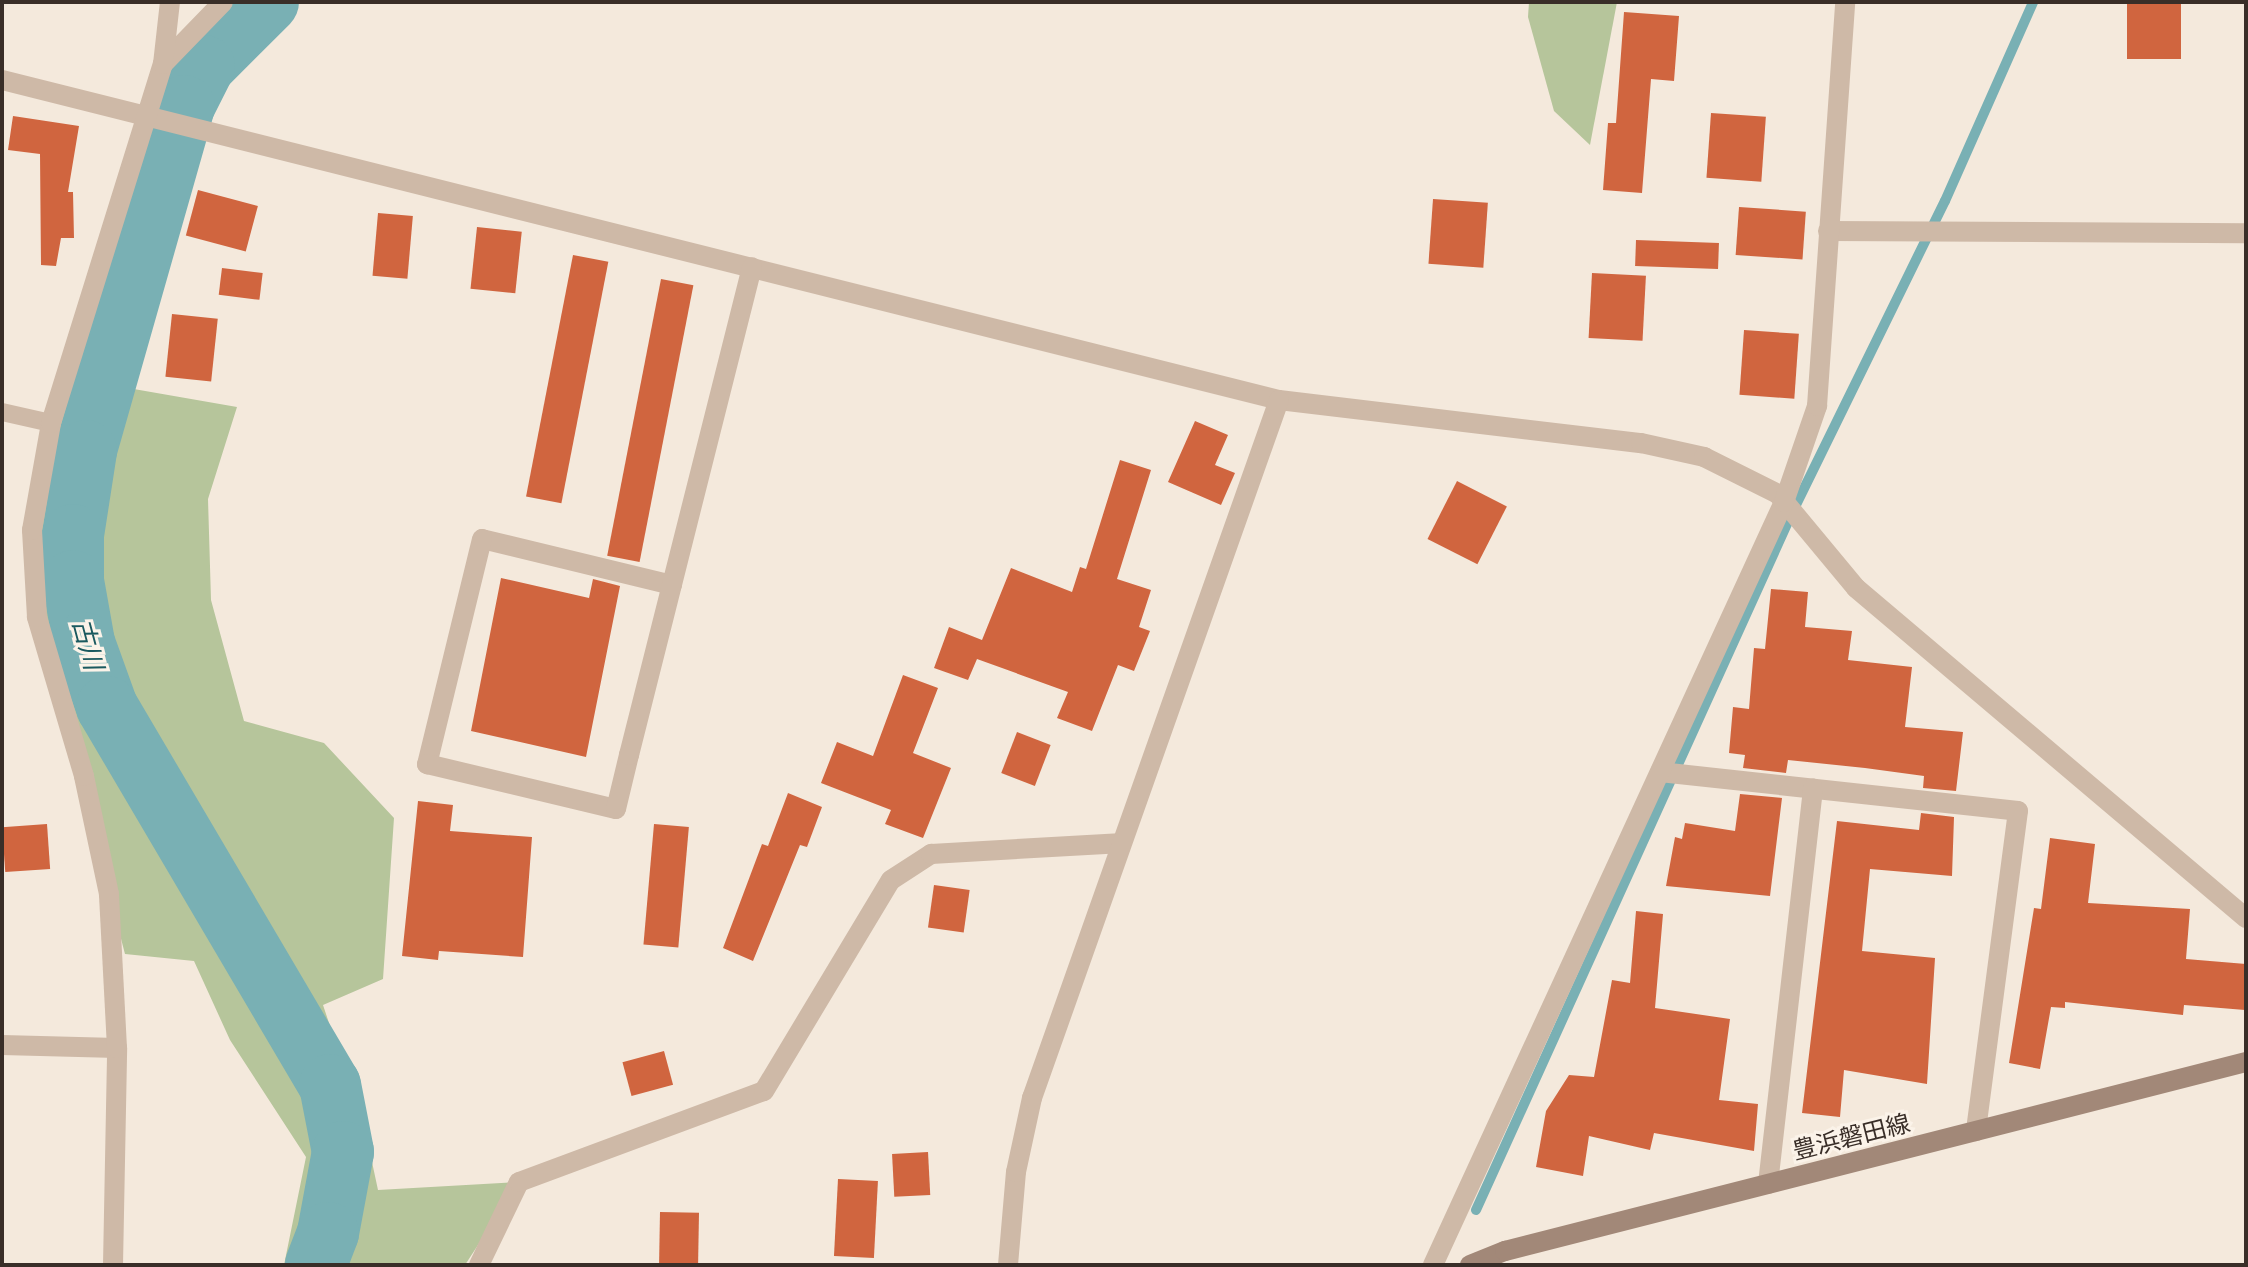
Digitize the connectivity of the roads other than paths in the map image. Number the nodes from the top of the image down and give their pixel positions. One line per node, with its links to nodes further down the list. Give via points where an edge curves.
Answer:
1 (170, 2): 4 (street)
2 (223, 2): 4 (street)
3 (1845, 2): 7 (street)
4 (163, 64): 6 (street)
5 (2, 80): 6 (street)
6 (147, 115): 9 (street); 12 (street)
7 (1828, 231): 8 (street); 13 (street, via 1817,406)
8 (2246, 233)
9 (752, 267): 10 (street); 14 (street)
10 (1279, 400): 13 (street, via 1641,443 1704,457 1778,494); 17 (street)
11 (2, 412): 12 (lane)
12 (51, 423): 20 (street, via 32,530 37,617 84,776 109,894)
13 (1784, 502): 15 (street); 18 (street, via 1856,588)
14 (672, 585): 14 (street, via 616,809 427,764 482,539)
15 (1660, 772): 16 (street); 27 (street)
16 (1813, 789): 22 (street, via 2018,811); 23 (street)
17 (1119, 843): 25 (street, via 931,854 891,880 764,1091 519,1182); 26 (street, via 1032,1098 1016,1172)
18 (2246, 918)
19 (2, 1045): 20 (street)
20 (117, 1048): 24 (street)
21 (2246, 1062): 22 (main road, 豊浜磐田線)
22 (1976, 1131): 23 (main road, 豊浜磐田線)
23 (1768, 1184): 28 (main road, 豊浜磐田線, via 1505,1251)
24 (113, 1265)
25 (479, 1265)
26 (1008, 1265)
27 (1433, 1265)
28 (1470, 1265)

